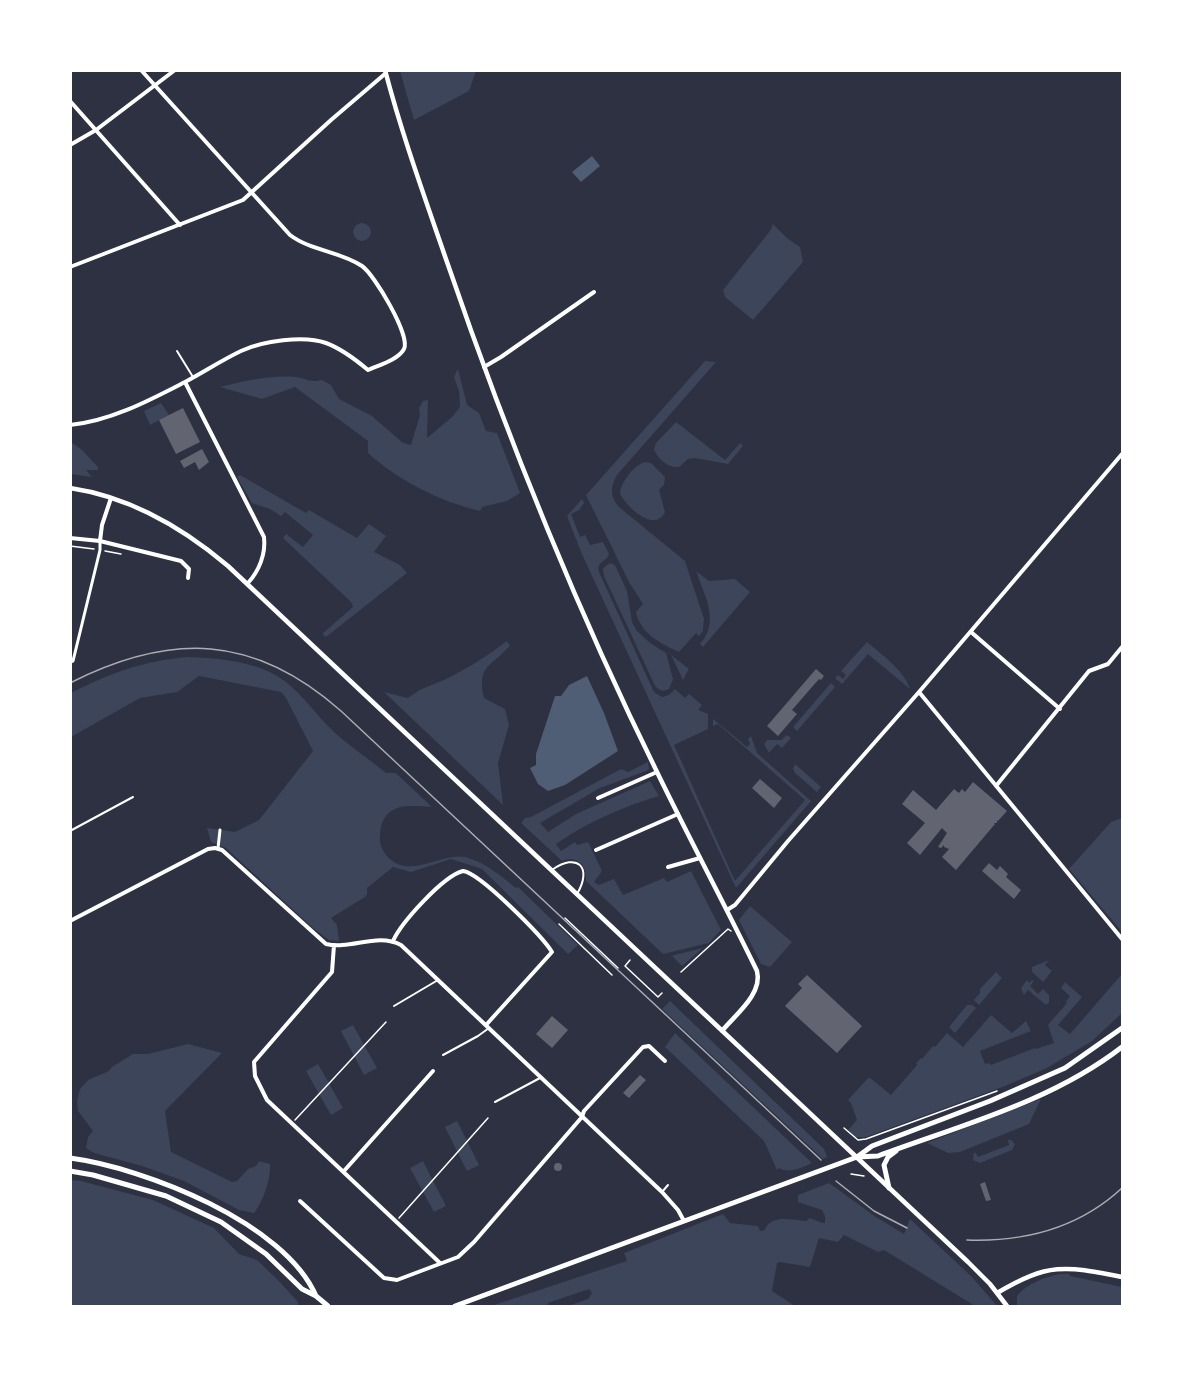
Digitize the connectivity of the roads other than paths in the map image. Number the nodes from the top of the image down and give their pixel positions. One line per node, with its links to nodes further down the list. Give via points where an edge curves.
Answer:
1 (141, 70): 4 (street)
2 (175, 70): 4 (street)
3 (385, 72): 8 (street); 13 (street)
4 (155, 86): 6 (street); 8 (street)
5 (70, 101): 6 (street)
6 (96, 130): 7 (street); 9 (street)
7 (70, 145)
8 (252, 192): 9 (street, via 243,200); 14 (street, via 295,238 358,263 371,273 405,340 401,353 368,370 344,351 325,343 308,339 275,342 243,350)
9 (180, 225): 10 (street)
10 (70, 267)
11 (594, 292): 13 (street)
12 (177, 351): 14 (lane)
13 (484, 367): 29 (street, via 572,589)
14 (193, 377): 15 (street)
15 (185, 382): 16 (street, via 118,414); 23 (street, via 264,537 258,570)
16 (70, 424)
17 (1122, 454): 24 (street)
18 (70, 488): 19 (street)
19 (111, 498): 21 (street); 23 (street, via 177,527)
20 (70, 538): 21 (street)
21 (100, 541): 22 (street, via 183,561 189,569); 26 (street)
22 (188, 578)
23 (248, 583): 40 (street)
24 (971, 632): 27 (street); 28 (street)
25 (1122, 647): 28 (street, via 1108,664 1089,672)
26 (70, 662)
27 (919, 693): 30 (street); 42 (street, via 735,905)
28 (1060, 709): 30 (street)
29 (657, 772): 32 (street); 33 (street)
30 (996, 786): 44 (street)
31 (133, 797): 35 (lane)
32 (598, 798)
33 (678, 814): 37 (street); 38 (street)
34 (220, 830): 36 (street)
35 (70, 831)
36 (218, 848): 43 (street, via 208,849); 46 (street, via 319,939)
37 (596, 850)
38 (700, 858): 39 (street); 42 (street)
39 (668, 867)
40 (552, 870): 41 (street); 41 (lane, via 565,862 580,867 584,880)
41 (577, 894): 51 (street)
42 (726, 910): 51 (street, via 759,982)
43 (70, 921)
44 (1122, 939)
45 (393, 941): 46 (street); 47 (street); 49 (street, via 447,879 463,871 479,878 552,952)
46 (334, 945): 63 (street, via 332,972 254,1062 255,1076 267,1100)
47 (438, 980): 48 (lane); 49 (street)
48 (394, 1006)
49 (487, 1026): 53 (lane, via 478,1036); 56 (street)
50 (1122, 1028): 60 (main road, via 1065,1068 872,1146)
51 (722, 1030): 60 (street)
52 (1122, 1047): 59 (main road, via 1072,1079 1014,1107)
53 (443, 1055)
54 (665, 1061): 58 (street, via 649,1046 643,1047)
55 (433, 1071): 63 (street)
56 (541, 1077): 57 (lane); 58 (street)
57 (495, 1102)
58 (582, 1117): 66 (street); 69 (street, via 474,1242 458,1257)
59 (903, 1147): 60 (main road, via 873,1157); 65 (main road, via 884,1162)
60 (857, 1157): 65 (street); 68 (main road)
61 (70, 1158): 72 (main road, via 134,1172 231,1215 288,1259 309,1280)
62 (70, 1171): 72 (main road, via 166,1196 221,1222 266,1254 302,1289)
63 (344, 1171): 69 (street)
64 (668, 1185): 66 (lane)
65 (889, 1188): 71 (street)
66 (662, 1192): 68 (street)
67 (300, 1201): 69 (street, via 384,1278 397,1280)
68 (684, 1221): 73 (main road)
69 (440, 1263)
70 (1122, 1277): 71 (street, via 1081,1269 1047,1270)
71 (997, 1293): 76 (street)
72 (316, 1296): 74 (main road)
73 (459, 1305): 75 (main road)
74 (328, 1306)
75 (450, 1306)
76 (1007, 1306)

